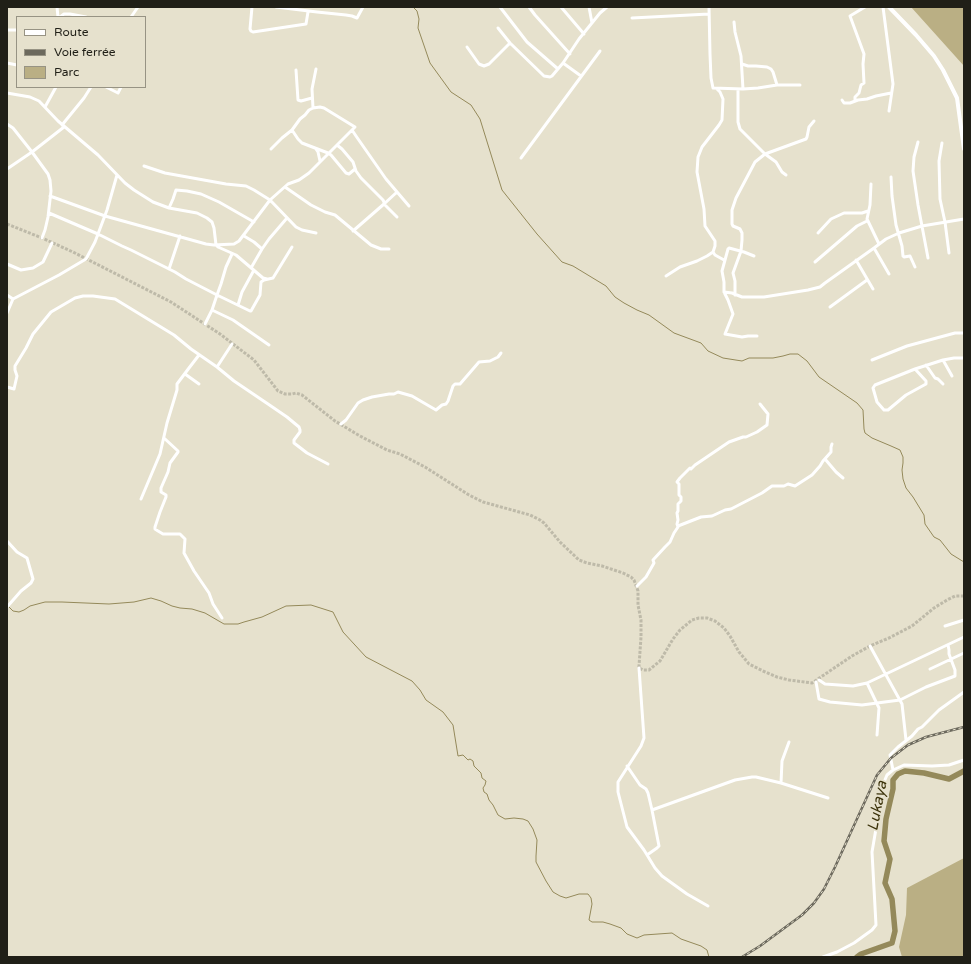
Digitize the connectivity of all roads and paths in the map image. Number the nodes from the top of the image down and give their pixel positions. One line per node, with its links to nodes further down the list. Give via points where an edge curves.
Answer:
1 (138, 7): 18 (street)
2 (252, 7): 14 (street, via 250,29 253,32 306,24)
3 (276, 7): 14 (street)
4 (363, 7): 14 (street, via 357,18)
5 (500, 7): 31 (street, via 527,42)
6 (528, 7): 27 (street)
7 (561, 7): 23 (street)
8 (590, 7): 21 (street)
9 (607, 7): 21 (street)
10 (709, 7): 15 (street)
11 (865, 7): 47 (street, via 850,16 864,54 864,83)
12 (883, 7): 44 (street)
13 (889, 7): 61 (street, via 934,56 943,70 957,98)
14 (308, 12)
15 (709, 14): 19 (street); 40 (street, via 711,78 712,87)
16 (61, 16): 17 (street)
17 (81, 16)
18 (132, 16)
19 (632, 18)
20 (734, 22): 29 (street)
21 (592, 23): 23 (street)
22 (498, 28): 24 (street)
23 (584, 34): 27 (street)
24 (510, 43): 25 (street, via 484,66 479,64); 31 (street, via 544,76 552,76)
25 (467, 47)
26 (600, 51): 33 (street)
27 (570, 54): 28 (street)
28 (563, 63): 31 (street); 33 (street)
29 (742, 64): 34 (street, via 771,69); 42 (street)
30 (316, 69): 45 (street)
31 (558, 69)
32 (296, 70): 45 (street, via 298,100)
33 (581, 76): 65 (street)
34 (777, 85): 35 (street); 42 (street)
35 (800, 85)
36 (55, 88): 48 (street)
37 (90, 88): 53 (street)
38 (108, 88): 39 (street, via 118,93)
39 (120, 88)
40 (716, 89): 41 (street); 108 (street, via 723,99 722,120 702,147 697,172 705,226 716,244)
41 (738, 89): 42 (street); 64 (street, via 738,126)
42 (743, 89)
43 (7, 93): 48 (street, via 34,98)
44 (892, 93): 47 (street); 50 (street)
45 (312, 98): 49 (street)
46 (842, 100): 47 (street, via 844,103)
47 (855, 101)
48 (45, 107): 53 (street)
49 (313, 108): 54 (street); 55 (street, via 322,107 330,111 355,127)
50 (889, 111)
51 (814, 121): 64 (street, via 809,127 806,139)
52 (7, 124): 62 (street)
53 (63, 126): 62 (street); 71 (street)
54 (292, 130): 59 (street, via 300,141); 60 (street)
55 (352, 130): 58 (street); 76 (street)
56 (918, 142): 91 (street, via 913,169)
57 (942, 142): 90 (street, via 939,177)
58 (337, 145): 63 (street); 70 (street)
59 (315, 148): 63 (street); 66 (street)
60 (271, 149)
61 (964, 149)
62 (32, 152): 69 (street); 77 (street, via 48,174)
63 (328, 153): 66 (street); 70 (street, via 346,173 349,174)
64 (765, 154): 72 (street, via 776,162); 107 (street, via 753,165 732,210 732,224 740,229 742,236)
65 (521, 158)
66 (320, 161): 75 (street, via 302,178 290,182)
67 (7, 164): 69 (street)
68 (144, 166): 78 (street, via 180,176 246,186)
69 (8, 168)
70 (355, 169): 79 (street)
71 (117, 174): 81 (street, via 144,197); 84 (street)
72 (786, 175)
73 (891, 178): 93 (street)
74 (871, 184): 82 (street)
75 (285, 187): 78 (street); 92 (street, via 310,205 335,215)
76 (397, 192): 79 (street); 80 (street)
77 (50, 196): 83 (street); 84 (street)
78 (270, 200): 86 (street); 89 (street)
79 (384, 204): 85 (street); 92 (street)
80 (409, 206)
81 (170, 208): 89 (street, via 176,190 187,190 219,202); 102 (street, via 197,213 212,222)
82 (868, 211): 88 (street); 95 (street, via 844,213 831,219)
83 (49, 213): 96 (street); 99 (street)
84 (105, 216): 96 (street); 97 (street)
85 (397, 217)
86 (287, 218): 94 (street, via 296,227); 105 (street)
87 (964, 219): 90 (street)
88 (867, 221): 101 (street); 115 (street, via 857,226)
89 (254, 222): 98 (street)
90 (945, 222): 91 (street); 109 (street)
91 (922, 226): 93 (street); 112 (street)
92 (353, 231): 106 (street, via 371,245)
93 (899, 232): 101 (street); 117 (street, via 904,256 910,256)
94 (316, 233)
95 (818, 233)
96 (98, 234): 118 (street); 129 (street, via 86,258 59,276)
97 (180, 236): 102 (street); 118 (street)
98 (244, 236): 102 (street, via 234,244); 105 (street)
99 (42, 238)
100 (52, 243): 116 (street, via 43,262 33,268 21,270)
101 (879, 244): 104 (street)
102 (216, 245): 110 (street)
103 (292, 247): 122 (street, via 273,278)
104 (874, 248): 114 (street); 120 (street)
105 (262, 249): 119 (street)
106 (389, 250)
107 (741, 251): 111 (street); 113 (street, via 729,248); 128 (street, via 733,273)
108 (713, 252): 113 (street); 121 (street)
109 (949, 253)
110 (232, 254): 119 (street); 127 (street)
111 (754, 256)
112 (928, 258)
113 (724, 260): 125 (street)
114 (856, 260): 123 (street); 128 (street, via 820,287 764,297)
115 (815, 262)
116 (7, 264)
117 (915, 267)
118 (169, 269): 127 (street)
119 (253, 269): 122 (street); 130 (street)
120 (889, 274)
121 (666, 276)
122 (267, 279): 130 (street, via 261,282 260,295 251,311)
123 (868, 280): 124 (street); 131 (street)
124 (873, 289)
125 (724, 292): 128 (street); 136 (street, via 733,314 725,334)
126 (7, 295): 129 (street)
127 (217, 295): 130 (street); 132 (street)
128 (735, 295)
129 (13, 299): 133 (street)
130 (238, 305)
131 (830, 307)
132 (212, 310): 134 (street); 138 (street, via 233,320)
133 (7, 313)
134 (205, 324)
135 (964, 333): 142 (street, via 955,332)
136 (757, 336)
137 (232, 344): 145 (street)
138 (270, 345)
139 (501, 353): 153 (street, via 490,361 480,361 460,384 453,386 446,404 436,410 412,396 398,392 363,400)
140 (198, 355): 145 (street); 147 (street); 151 (street, via 174,335 115,299 83,296 51,312 32,334 15,366 17,376 14,389)
141 (964, 358): 143 (street)
142 (872, 360)
143 (943, 360): 144 (street); 148 (street)
144 (926, 365): 146 (street); 150 (street)
145 (217, 367): 157 (street, via 287,417 300,430 294,443)
146 (915, 369): 146 (street, via 873,386 877,402 884,410 888,410 906,395 926,384)
147 (185, 374): 149 (street); 154 (street, via 177,384 178,390)
148 (952, 376)
149 (199, 384)
150 (943, 384)
151 (7, 387)
152 (760, 404): 160 (street, via 768,414 767,425 757,432 730,442 695,464 677,482 681,501 678,504)
153 (341, 424)
154 (164, 438): 159 (street); 164 (street, via 178,452 170,463 161,488 166,497 155,529 164,534 180,534 185,539 184,553)
155 (832, 444): 156 (street, via 831,452)
156 (825, 459): 158 (street); 160 (street, via 812,474 795,486 772,486 732,508 712,516 698,517)
157 (328, 464)
158 (842, 478)
159 (141, 499)
160 (678, 526): 162 (street, via 670,542 653,560 654,563 646,578)
161 (7, 541): 163 (street, via 27,558 33,579)
162 (637, 586)
163 (7, 608)
164 (222, 618)
165 (964, 620): 166 (street)
166 (945, 626)
167 (964, 637): 168 (street)
168 (948, 645): 171 (street); 174 (street)
169 (870, 646): 174 (street)
170 (964, 653): 171 (street)
171 (951, 659): 173 (street); 179 (street, via 955,676)
172 (639, 668): 185 (street, via 644,738)
173 (930, 669)
174 (886, 675): 175 (street); 179 (street)
175 (867, 683): 180 (street); 180 (street, via 852,686 817,681 818,697 820,700 849,704)
176 (964, 692): 177 (street)
177 (960, 695): 178 (street); 182 (street)
178 (964, 699)
179 (900, 700): 180 (street); 182 (street, via 903,705)
180 (877, 703): 181 (street)
181 (877, 735)
182 (906, 740): 186 (street, via 890,756)
183 (789, 742): 187 (street, via 782,763)
184 (964, 760): 186 (street, via 949,765 904,765)
185 (627, 766): 189 (street, via 640,785 646,789); 190 (street, via 619,781 618,792 627,827)
186 (893, 770): 192 (street, via 884,782 872,852 876,925 854,943)
187 (781, 783): 188 (street); 189 (street, via 756,777 740,779)
188 (828, 798)
189 (652, 810): 190 (street, via 659,846)
190 (647, 855): 191 (street, via 662,876)
191 (708, 906)
192 (823, 957)

